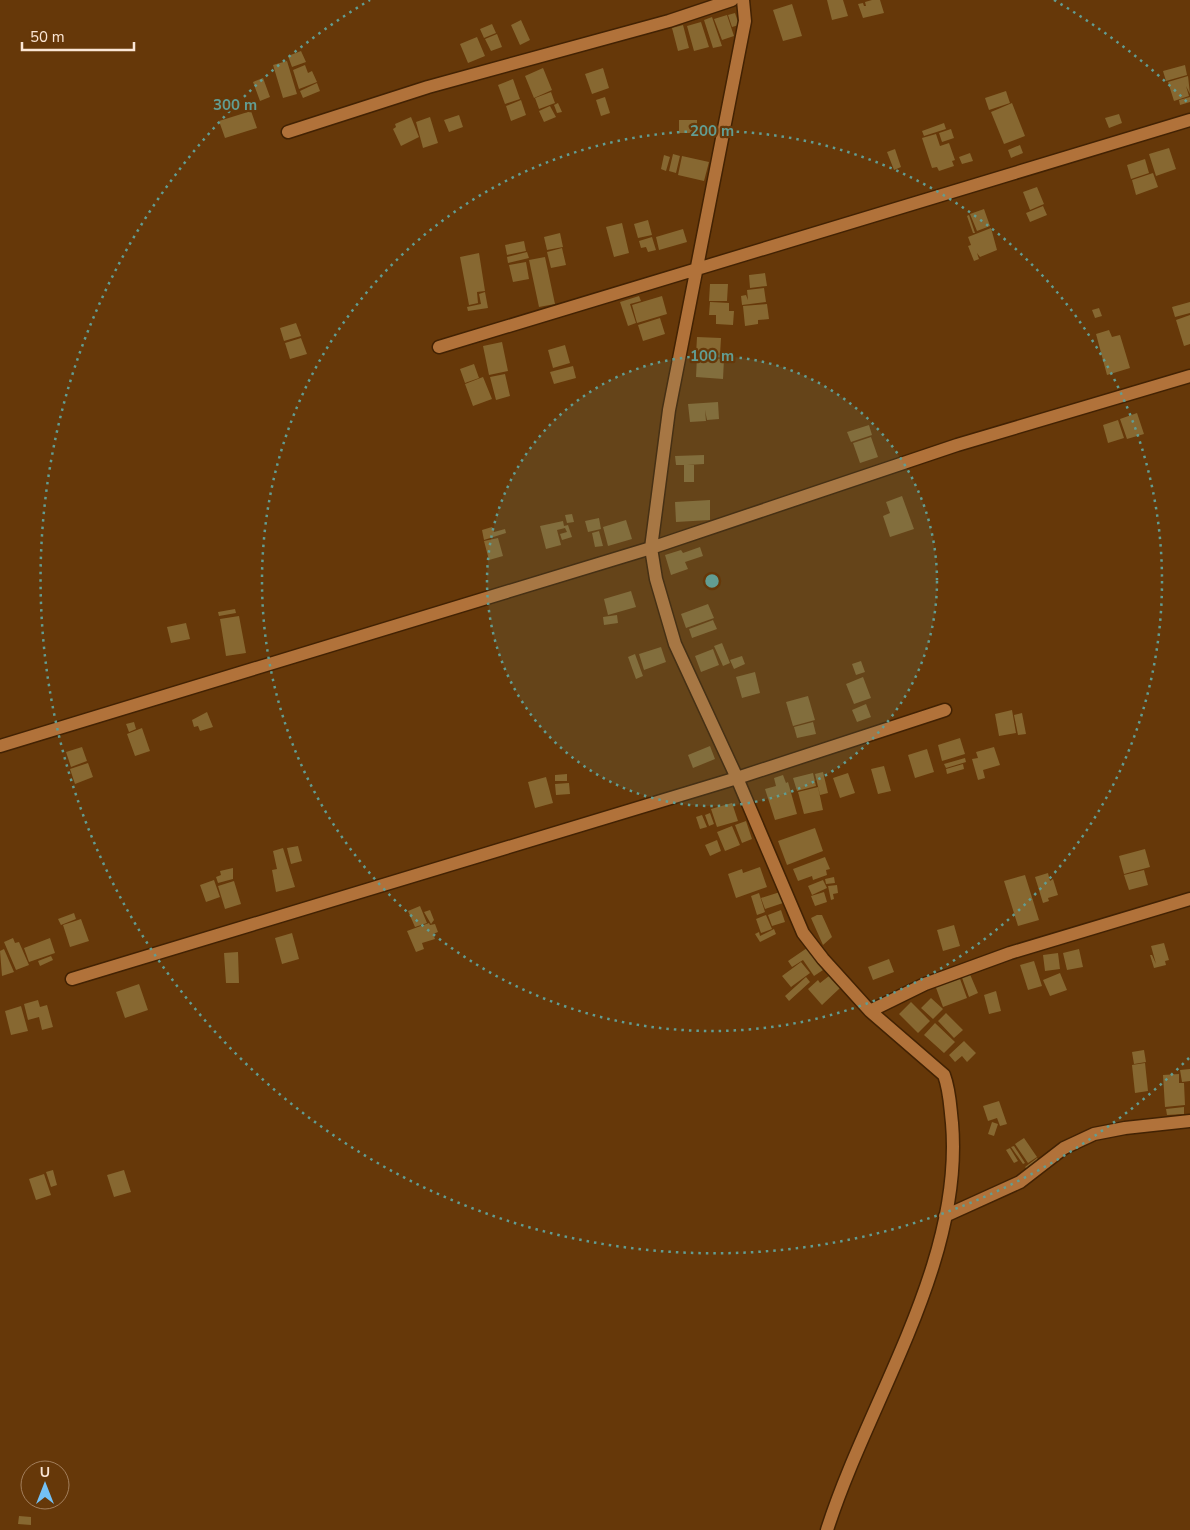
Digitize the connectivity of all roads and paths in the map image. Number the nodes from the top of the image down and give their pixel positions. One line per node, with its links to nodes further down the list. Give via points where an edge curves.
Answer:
1 (732, 0): 4 (street, via 669,21 428,86)
2 (743, 0): 5 (street, via 745,21)
3 (1190, 120): 5 (street)
4 (288, 132)
5 (696, 270): 6 (street); 8 (street, via 669,410)
6 (439, 347)
7 (1190, 376): 8 (street, via 958,445)
8 (651, 548): 10 (street); 11 (street, via 670,631)
9 (945, 710): 11 (street)
10 (0, 746)
11 (736, 778): 13 (street); 14 (street, via 803,933)
12 (1190, 898): 14 (street, via 1010,953 925,984)
13 (72, 979)
14 (870, 1010): 16 (street, via 944,1075 949,1088 954,1154)
15 (1190, 1121): 16 (street, via 1094,1134 1064,1148 1020,1182)
16 (945, 1216): 17 (street, via 912,1327 838,1494)
17 (827, 1530)

